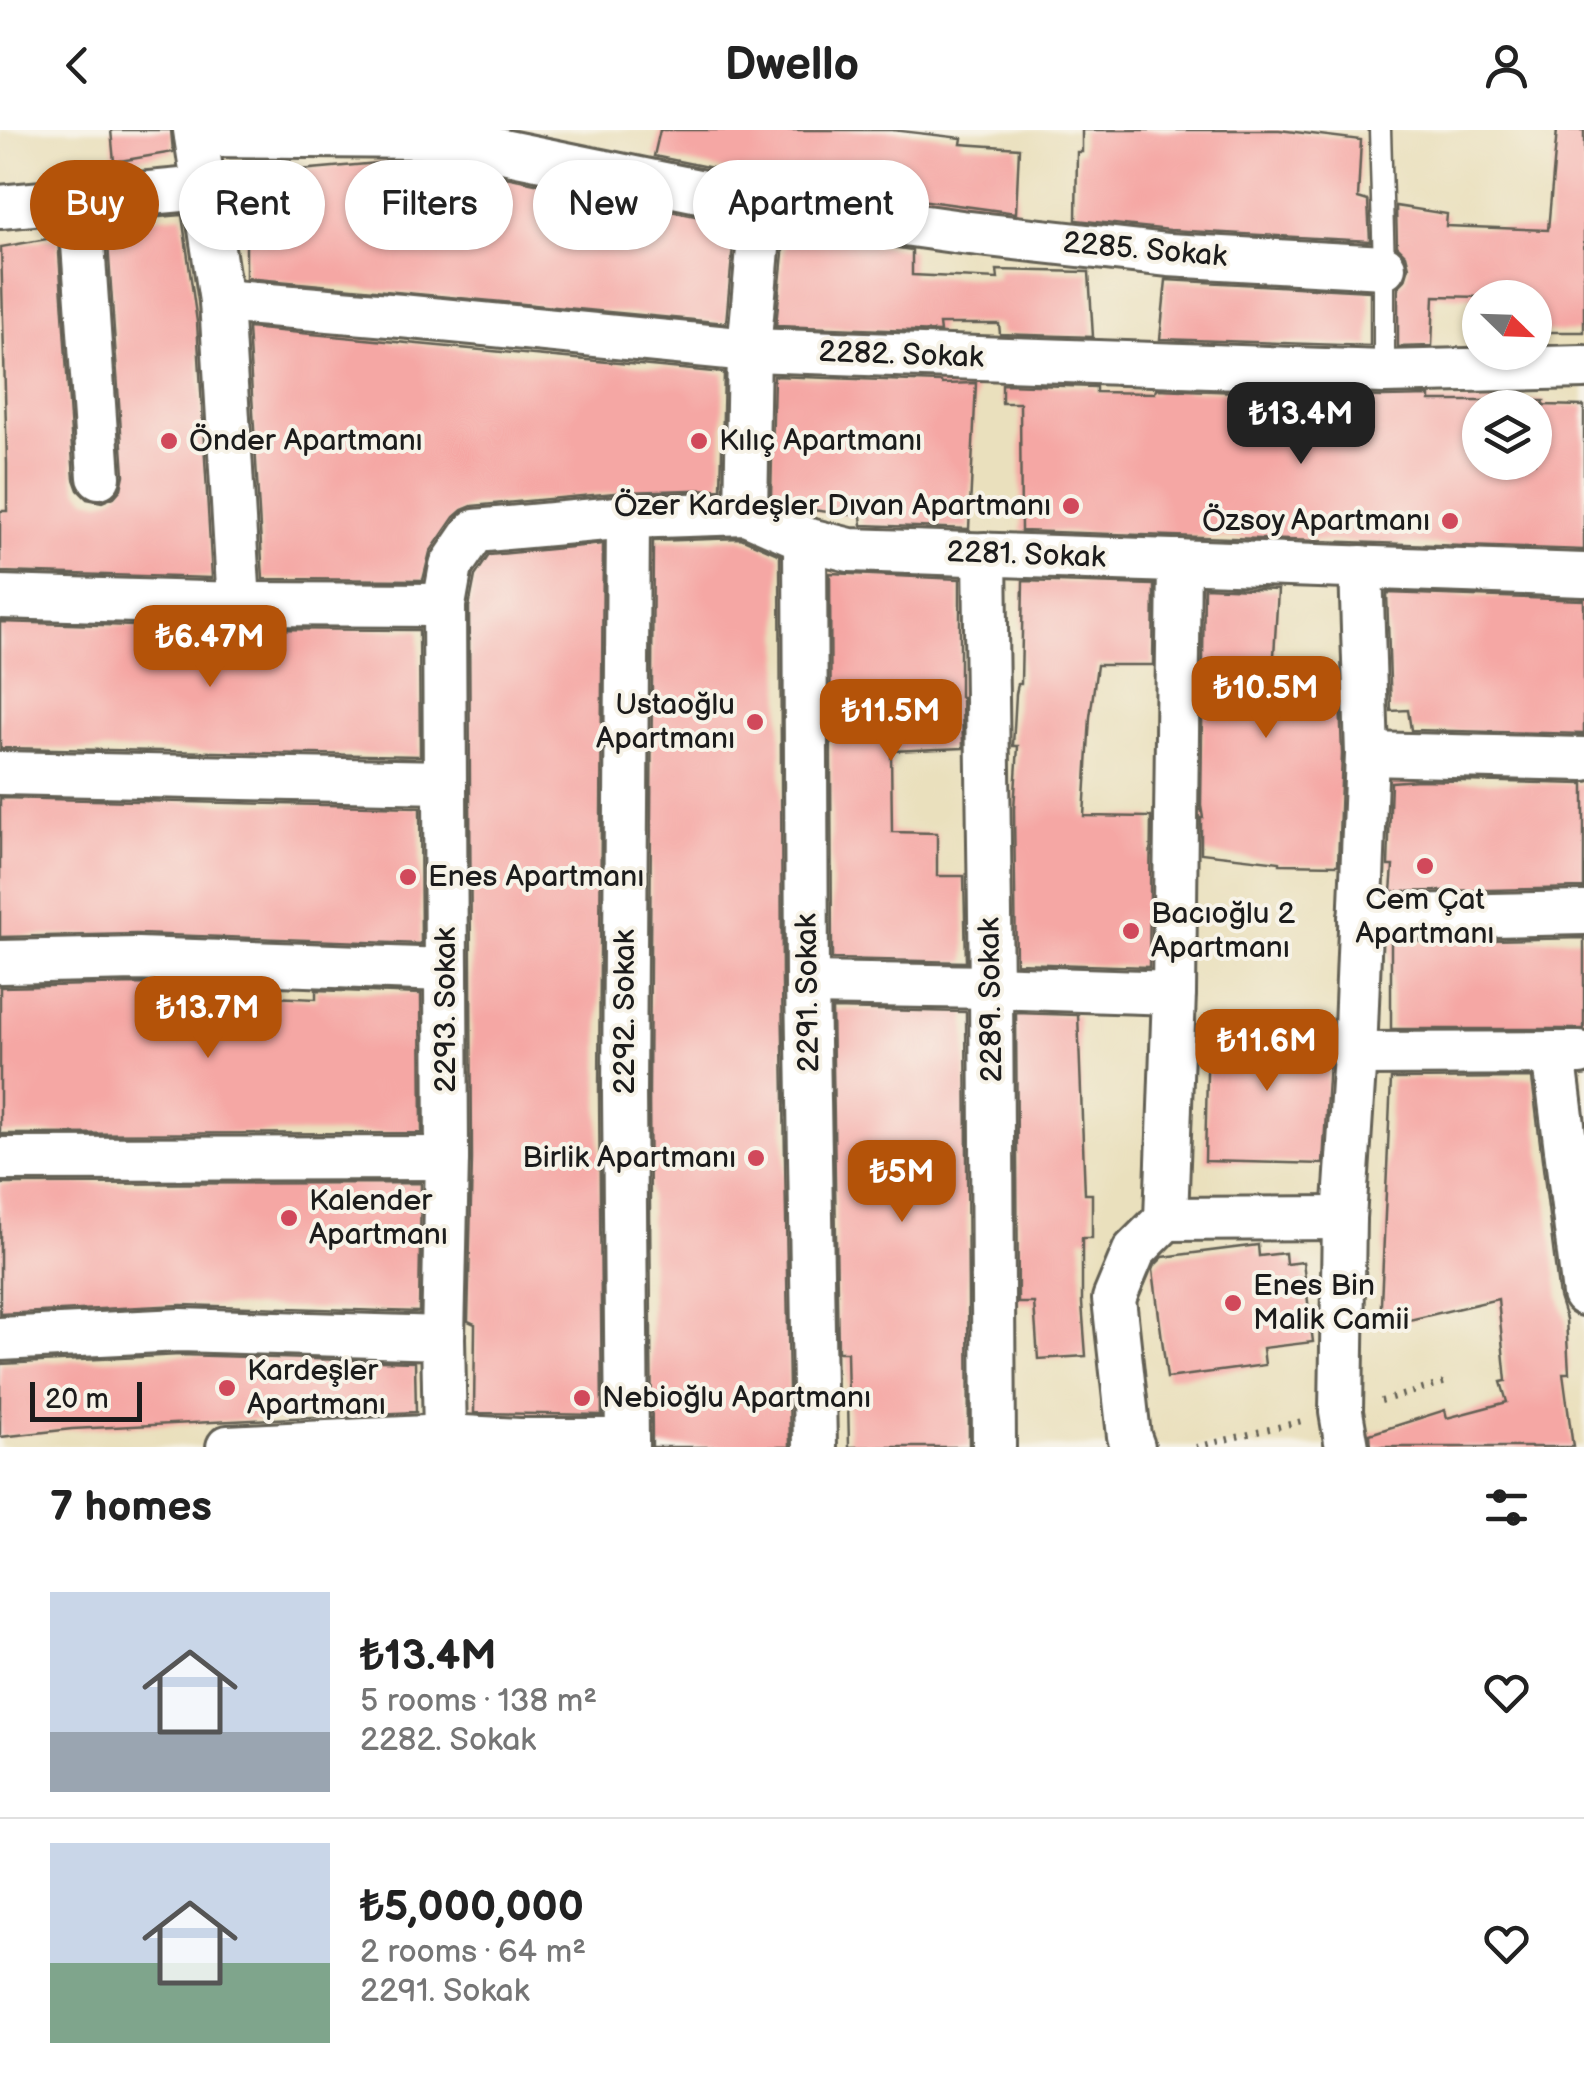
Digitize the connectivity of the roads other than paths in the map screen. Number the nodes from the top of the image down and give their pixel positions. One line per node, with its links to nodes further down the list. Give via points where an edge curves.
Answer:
1 (1380, 130): 13 (lane)
2 (195, 132): 3 (street, 2285. Sokak); 5 (street)
3 (266, 132): 4 (street, 2285. Sokak)
4 (434, 133): 6 (street, 2285. Sokak)
5 (199, 160)
6 (693, 189)
7 (30, 204): 8 (street)
8 (0, 207)
9 (929, 227): 13 (street, 2285. Sokak, via 1168,255)
10 (83, 250): 18 (street)
11 (213, 250): 14 (street)
12 (758, 250): 15 (street)
13 (1384, 267): 17 (lane)
14 (221, 300): 15 (street, 2282. Sokak); 28 (street)
15 (749, 350): 17 (street, 2282. Sokak); 19 (street)
16 (1584, 367): 17 (street, 2282. Sokak)
17 (1384, 372)
18 (99, 477)
19 (746, 513): 20 (street, 2281. Sokak); 22 (street, 2281. Sokak)
20 (628, 516): 21 (street, 2281. Sokak); 51 (street, 2292. Sokak)
21 (475, 532): 29 (street, 2293. Sokak, via 451,566)
22 (805, 539): 23 (street, 2281. Sokak, via 850,550); 38 (street, 2291. Sokak)
23 (984, 554): 24 (street, 2281. Sokak); 39 (street, 2289. Sokak)
24 (1179, 561): 25 (street, 2281. Sokak); 40 (street)
25 (1361, 568): 26 (street, 2281. Sokak); 30 (street)
26 (1584, 575)
27 (0, 597): 28 (street)
28 (240, 604): 29 (street)
29 (444, 605): 33 (street, 2293. Sokak)
30 (1368, 754): 31 (street); 35 (street)
31 (1584, 759)
32 (0, 773): 33 (street)
33 (444, 782): 37 (street, 2293. Sokak)
34 (1584, 913): 35 (street)
35 (1360, 918): 42 (street)
36 (0, 962): 37 (street, via 138,959)
37 (446, 970): 43 (street, 2293. Sokak)
38 (807, 984): 39 (street); 53 (street, 2291. Sokak)
39 (992, 986): 40 (street); 54 (street, 2289. Sokak)
40 (1174, 993): 46 (street)
41 (1569, 1053): 42 (street); 47 (street)
42 (1355, 1054): 45 (street)
43 (447, 1158): 44 (street); 48 (street, 2293. Sokak)
44 (0, 1159)
45 (1344, 1218): 46 (street); 56 (street, via 1341,1412)
46 (1166, 1220): 55 (street, via 1134,1251 1114,1299)
47 (1584, 1294)
48 (444, 1338): 49 (street, via 180,1330); 50 (street, 2293. Sokak)
49 (0, 1339)
50 (445, 1436): 51 (street); 52 (street)
51 (627, 1443)
52 (228, 1447)
53 (815, 1447)
54 (994, 1447)
55 (1132, 1447)
56 (1348, 1447)

